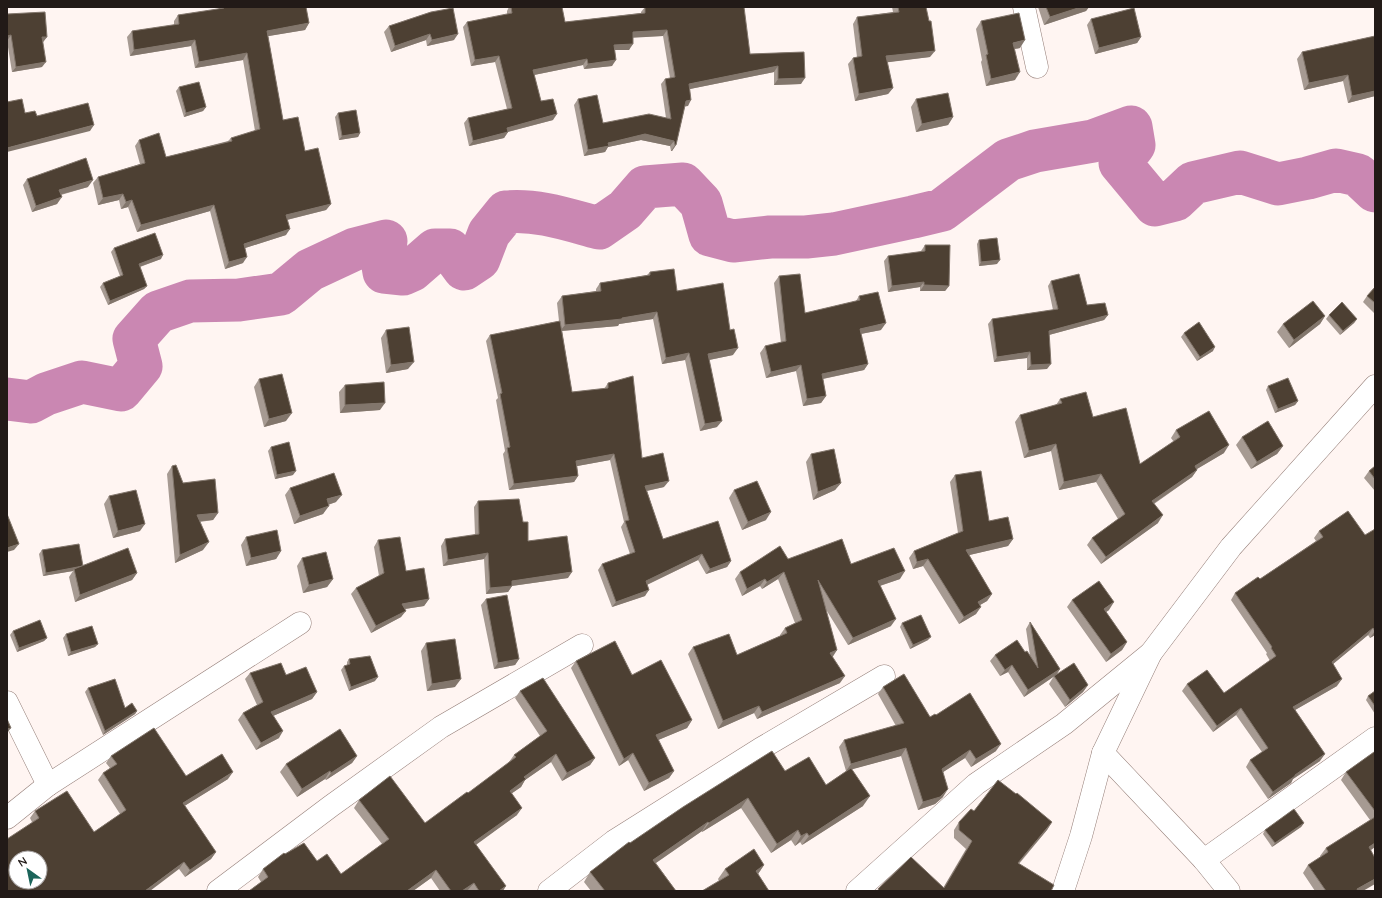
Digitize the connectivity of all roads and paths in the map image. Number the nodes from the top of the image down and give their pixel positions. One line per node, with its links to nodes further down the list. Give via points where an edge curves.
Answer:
1 (1024, 7): 2 (street)
2 (1037, 67)
3 (1375, 386): 6 (street, via 1231,547)
4 (300, 623): 11 (street)
5 (582, 645): 14 (street, via 441,727)
6 (1151, 653): 10 (street); 16 (street, via 1064,724 976,784)
7 (884, 676): 15 (street, via 760,749 614,841)
8 (7, 702): 11 (street)
9 (1375, 738): 13 (street)
10 (1104, 753): 13 (street); 17 (street, via 1082,836)
11 (48, 785): 12 (street)
12 (7, 818)
13 (1204, 860): 18 (street)
14 (218, 891)
15 (549, 891)
16 (857, 891)
17 (1063, 891)
18 (1228, 891)

